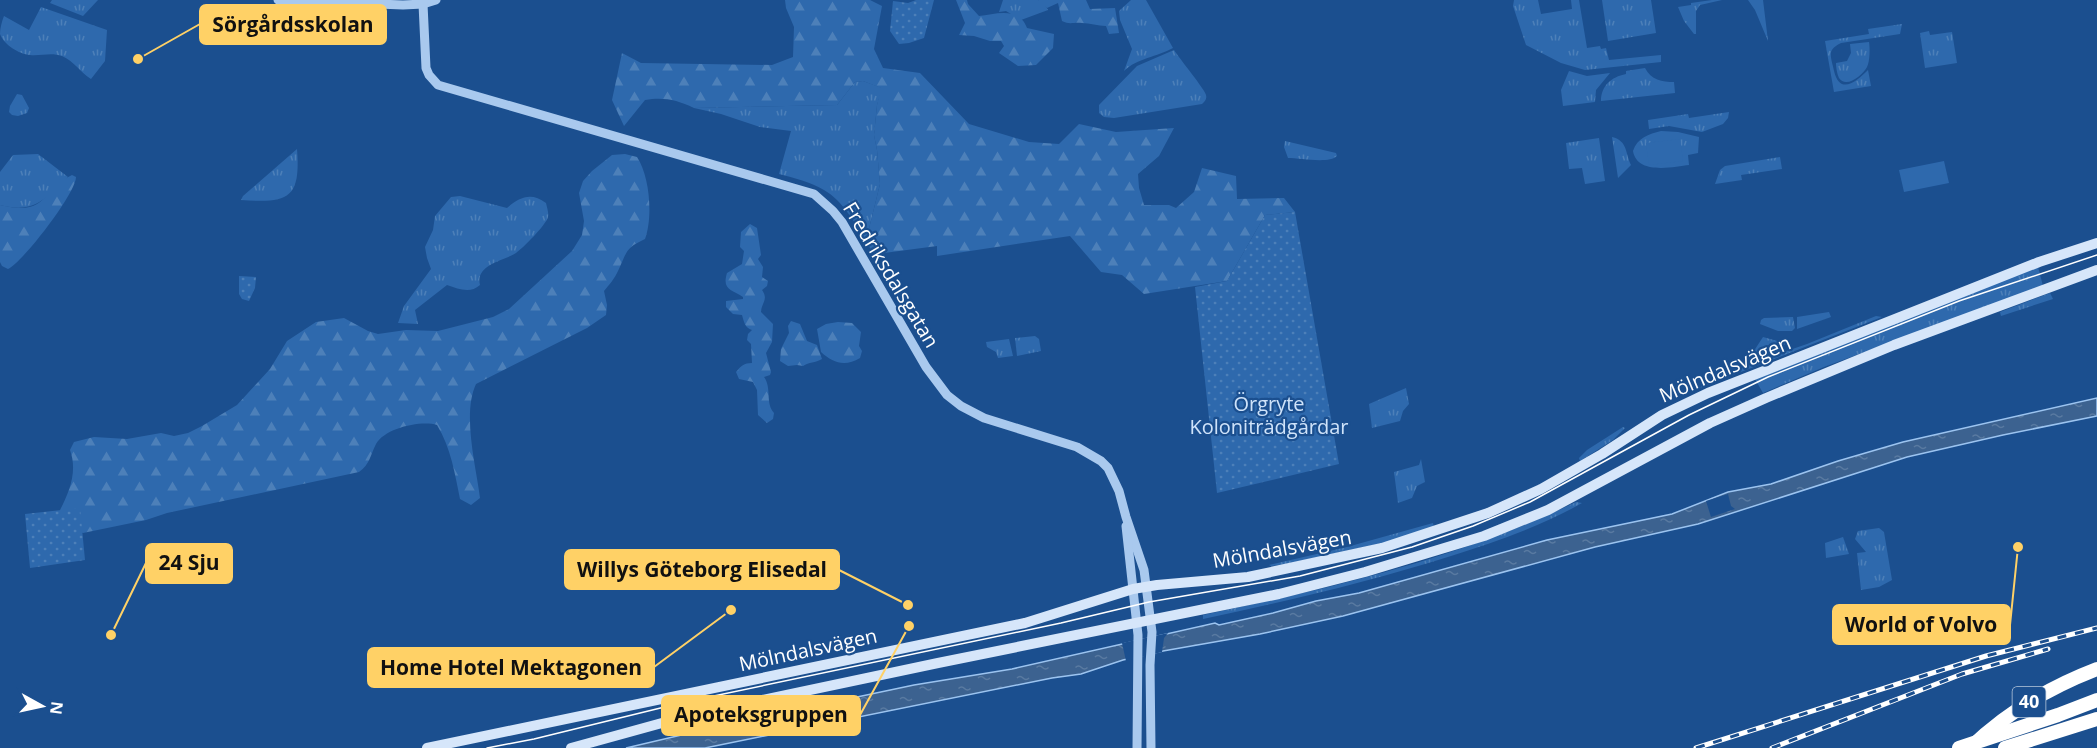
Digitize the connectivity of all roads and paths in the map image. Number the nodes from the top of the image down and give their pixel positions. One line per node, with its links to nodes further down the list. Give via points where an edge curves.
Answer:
1 (278, 0): 3 (street)
2 (436, 0): 3 (street)
3 (423, 4): 6 (street, Fredriksdalsgatan, via 426,68 433,81 453,91 813,194 842,222 946,395 974,414 1077,447 1101,461 1115,481)
4 (2097, 243): 7 (main road, Mölndalsvägen, via 2038,262 1708,393 1662,415 1541,489 1488,513 1382,548 1289,569)
5 (2097, 270): 9 (main road, Mölndalsvägen, via 1894,345 1744,408 1676,440 1548,510 1484,536 1365,572)
6 (1126, 517): 7 (street, Fredriksdalsgatan, via 1141,556); 8 (street, Fredriksdalsgatan)
7 (1146, 587): 8 (main road, Mölndalsvägen); 9 (street, Fredriksdalsgatan)
8 (1133, 590): 10 (street, Fredriksdalsgatan); 14 (main road, Mölndalsvägen, via 1025,623)
9 (1151, 621): 10 (main road, Mölndalsvägen); 17 (street, Fredriksdalsgatan)
10 (1137, 624): 15 (main road, Mölndalsvägen, via 691,715); 16 (street, Fredriksdalsgatan)
11 (2097, 669): 19 (highway, 40, bridge, via 2032,700)
12 (2097, 700): 18 (highway)
13 (2097, 719): 20 (highway)
14 (428, 748)
15 (571, 748)
16 (1137, 748)
17 (1151, 748)
18 (1959, 748)
19 (1970, 748)
20 (2006, 748)

